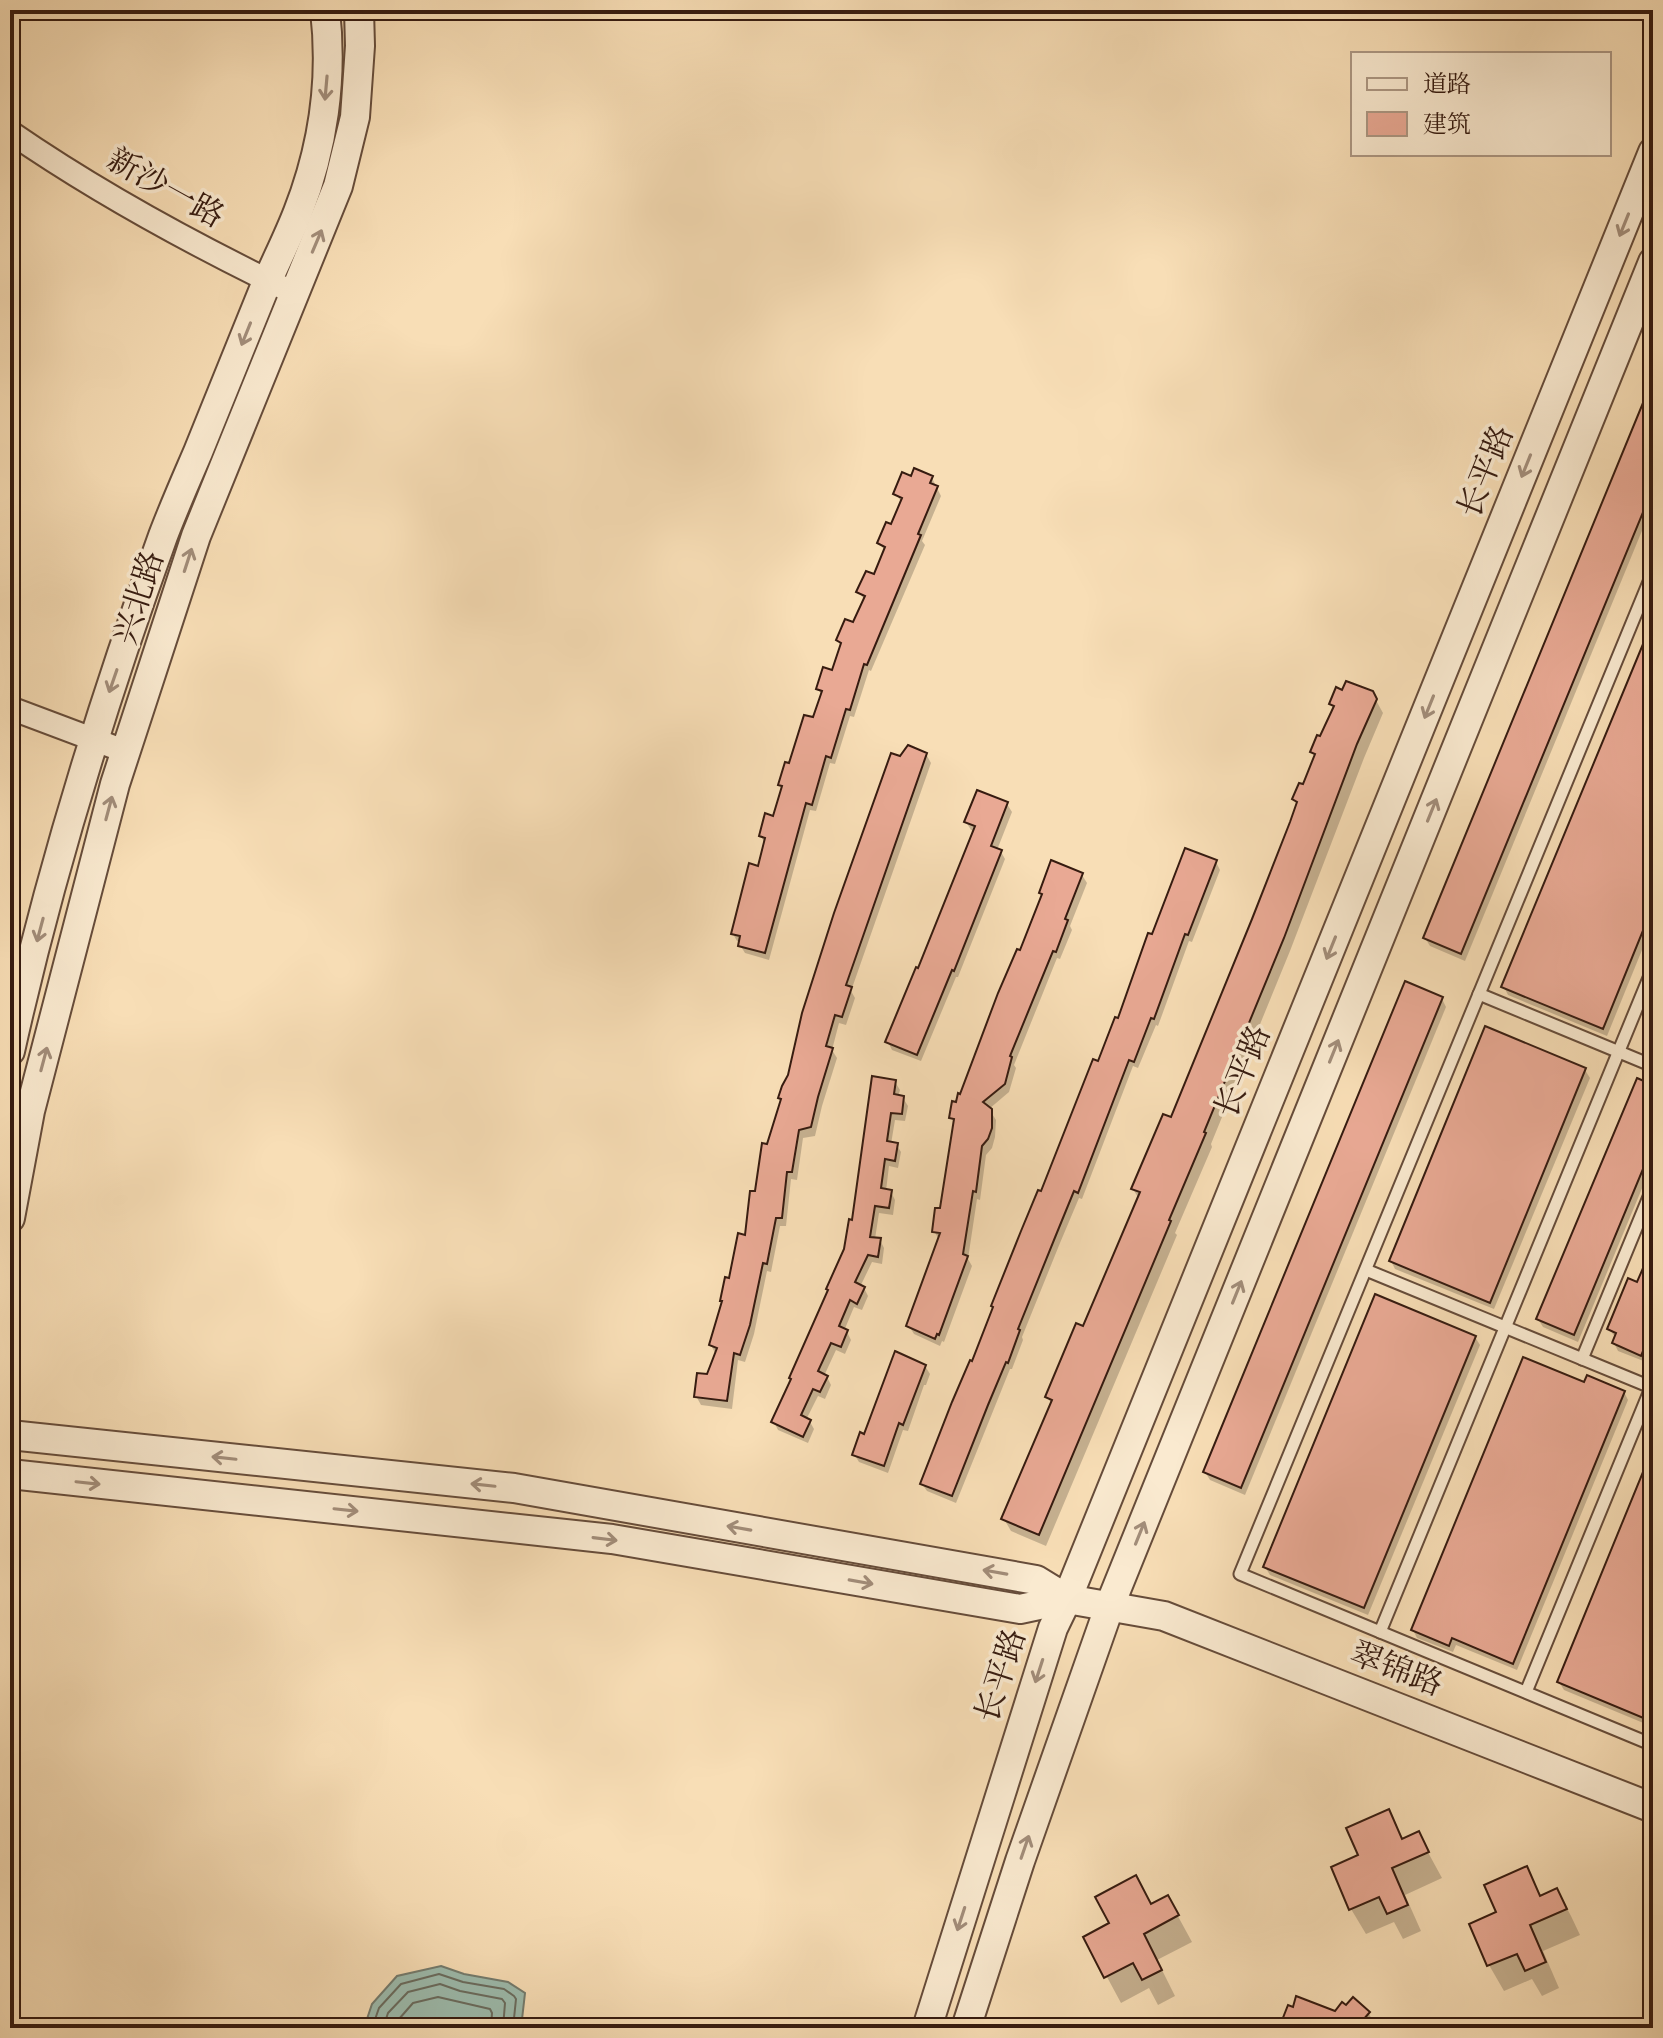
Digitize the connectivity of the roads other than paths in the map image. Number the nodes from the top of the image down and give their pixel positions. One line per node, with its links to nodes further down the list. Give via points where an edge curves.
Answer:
1 (325, 10): 6 (street, 兴北路, one-way to 6, via 327,81 318,148 298,213)
2 (359, 10): 7 (street, 兴北路, one-way to 2, via 348,152 359,82)
3 (10, 132): 6 (street, 新沙一路, via 157,224)
4 (1653, 152): 25 (street, 长平路, one-way to 25)
5 (1653, 262): 26 (street, one-way to 5)
6 (268, 280): 7 (street, 新沙一路); 10 (street, 兴北路, one-way to 10, via 164,533)
7 (294, 293): 11 (street, 兴北路, one-way to 7, via 196,536)
8 (1653, 572): 13 (lane)
9 (10, 708): 10 (street)
10 (93, 740): 11 (street); 14 (street, 兴北路, one-way to 14)
11 (127, 752): 18 (street, 兴北路, one-way to 11, via 30,1111)
12 (1653, 968): 15 (lane)
13 (1479, 994): 15 (lane); 19 (lane)
14 (10, 1051)
15 (1619, 1052): 16 (lane); 20 (lane)
16 (1653, 1066)
17 (1653, 1187): 21 (lane)
18 (10, 1218)
19 (1366, 1270): 20 (lane); 27 (lane, via 1240,1574)
20 (1505, 1327): 21 (lane); 27 (lane)
21 (1582, 1359): 22 (lane)
22 (1652, 1388): 28 (lane)
23 (10, 1435): 25 (street, one-way to 23, via 1036,1580 514,1488)
24 (10, 1474): 25 (street, one-way to 25, via 612,1539 1020,1609)
25 (1067, 1599): 26 (street, 翠锦路); 31 (street, 长平路, one-way to 31, via 1053,1628)
26 (1110, 1605): 30 (street, 翠锦路, via 1164,1616); 32 (street, one-way to 26)
27 (1380, 1632): 28 (lane)
28 (1526, 1692): 29 (lane)
29 (1653, 1745)
30 (1653, 1808)
31 (927, 2028)
32 (966, 2028)

